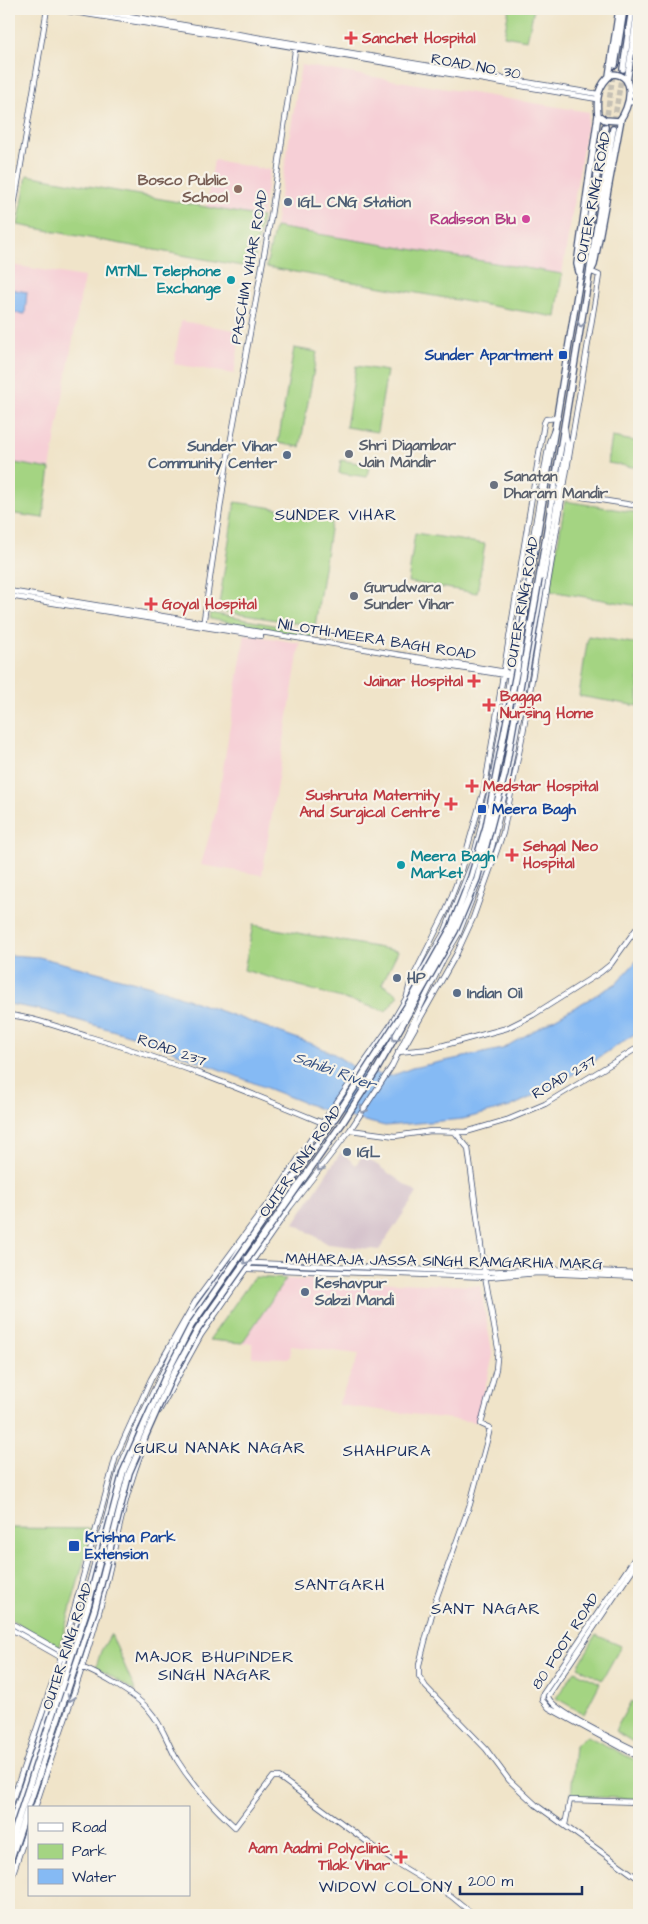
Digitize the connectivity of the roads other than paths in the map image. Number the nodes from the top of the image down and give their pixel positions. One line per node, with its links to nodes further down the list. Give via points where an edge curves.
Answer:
1 (47, 9): 23 (street)
2 (54, 9): 8 (street, ROAD NO. 30)
3 (87, 9): 8 (street, ROAD NO. 30)
4 (619, 9): 12 (main road)
5 (624, 9): 10 (main road)
6 (632, 9): 11 (main road)
7 (638, 9): 13 (main road)
8 (126, 18): 9 (street, ROAD NO. 30)
9 (295, 46): 16 (street, ROAD NO. 30); 36 (street, PASCHIM VIHAR ROAD)
10 (614, 67)
11 (623, 69)
12 (609, 76): 13 (main road, via 618,74); 16 (main road, via 600,87)
13 (627, 82): 14 (main road)
14 (630, 95): 15 (street); 17 (main road)
15 (639, 96)
16 (598, 97): 19 (main road)
17 (629, 102): 18 (street); 20 (main road)
18 (639, 103)
19 (598, 115): 20 (main road, via 611,122); 24 (main road, OUTER RING ROAD, via 576,264)
20 (621, 119): 25 (main road, OUTER RING ROAD)
21 (605, 127): 24 (main road)
22 (613, 128): 25 (main road)
23 (9, 236)
24 (580, 274): 26 (main road, OUTER RING ROAD)
25 (590, 274): 28 (main road, OUTER RING ROAD, one-way to 28); 29 (street, via 599,275)
26 (558, 418): 27 (main road, OUTER RING ROAD); 39 (street, via 546,419 544,423)
27 (557, 425): 34 (street, OUTER RING ROAD, via 549,442); 90 (main road, OUTER RING ROAD, bridge, via 517,668 488,818 471,877 451,928 409,1003 335,1118 191,1326 166,1373 123,1472 88,1606)
28 (564, 427): 29 (street, OUTER RING ROAD); 83 (main road, OUTER RING ROAD, one-way to 83, bridge, via 505,773 477,879 455,930 377,1069 198,1329 168,1384 129,1473 95,1608)
29 (569, 444): 30 (street)
30 (562, 494): 31 (street); 35 (street, OUTER RING ROAD); 45 (street, via 522,742 504,833)
31 (639, 506)
32 (9, 591): 36 (street, NILOTHI-MEERA BAGH ROAD)
33 (9, 596): 36 (street, NILOTHI-MEERA BAGH ROAD)
34 (522, 606): 35 (street); 37 (street, OUTER RING ROAD)
35 (540, 609): 38 (street, OUTER RING ROAD)
36 (203, 624): 39 (street, NILOTHI-MEERA BAGH ROAD)
37 (517, 633): 38 (street); 40 (street, OUTER RING ROAD)
38 (534, 637): 41 (street, OUTER RING ROAD)
39 (505, 674): 40 (street, NILOTHI-MEERA BAGH ROAD); 47 (street, via 485,786 469,846 446,911 410,983)
40 (510, 674): 41 (street, NILOTHI-MEERA BAGH ROAD); 42 (street, OUTER RING ROAD)
41 (527, 676): 43 (street, OUTER RING ROAD)
42 (497, 756): 43 (street); 47 (street, OUTER RING ROAD, via 481,832 457,903)
43 (511, 758): 44 (street, OUTER RING ROAD)
44 (488, 859): 45 (street); 50 (street, OUTER RING ROAD, via 460,933 444,958)
45 (494, 861): 50 (street, via 457,953 425,1014)
46 (639, 925): 50 (street, via 601,972 533,1015 491,1034 430,1049)
47 (407, 998): 51 (street, OUTER RING ROAD)
48 (9, 1015): 51 (street, ROAD 237, via 182,1066)
49 (639, 1047): 53 (street, ROAD 237, via 546,1104 466,1132)
50 (399, 1052): 52 (street, OUTER RING ROAD, one-way to 52)
51 (323, 1122): 54 (street, OUTER RING ROAD)
52 (352, 1127): 53 (street, ROAD 237, via 395,1136); 56 (street, OUTER RING ROAD, one-way to 56)
53 (454, 1131): 64 (street, via 468,1148)
54 (283, 1184): 55 (street, OUTER RING ROAD); 74 (street, via 195,1302 137,1406 107,1482)
55 (259, 1220): 56 (street); 66 (street, OUTER RING ROAD)
56 (274, 1232): 57 (street, OUTER RING ROAD)
57 (253, 1263): 58 (street, MAHARAJA JASSA SINGH RAMGARHIA MARG); 59 (street, OUTER RING ROAD)
58 (293, 1266): 60 (street, MAHARAJA JASSA SINGH RAMGARHIA MARG); 62 (street)
59 (248, 1269): 62 (street, MAHARAJA JASSA SINGH RAMGARHIA MARG); 67 (street, OUTER RING ROAD)
60 (384, 1270): 62 (street, MAHARAJA JASSA SINGH RAMGARHIA MARG); 64 (street, MAHARAJA JASSA SINGH RAMGARHIA MARG)
61 (546, 1271): 63 (street, MAHARAJA JASSA SINGH RAMGARHIA MARG); 64 (street, MAHARAJA JASSA SINGH RAMGARHIA MARG); 65 (street, MAHARAJA JASSA SINGH RAMGARHIA MARG)
62 (293, 1272)
63 (639, 1273)
64 (484, 1274): 87 (street, via 498,1348 496,1369 481,1424 490,1428 470,1504 435,1602 419,1676 510,1780 536,1805)
65 (639, 1277)
66 (204, 1300): 67 (street); 72 (street, OUTER RING ROAD, via 186,1324 162,1371 119,1470)
67 (218, 1311): 73 (street, OUTER RING ROAD, via 183,1366 153,1423 126,1494 117,1555)
68 (639, 1552): 75 (street, 80 FOOT ROAD)
69 (639, 1560): 75 (street, 80 FOOT ROAD)
70 (9, 1622): 74 (street)
71 (9, 1628): 74 (street)
72 (76, 1630): 73 (street); 74 (street, OUTER RING ROAD)
73 (92, 1636): 76 (street, OUTER RING ROAD)
74 (64, 1656): 77 (street, OUTER RING ROAD); 86 (street)
75 (567, 1661): 79 (street, 80 FOOT ROAD, via 543,1694 543,1704)
76 (81, 1668): 78 (street, OUTER RING ROAD, one-way to 78); 94 (street, via 148,1709 194,1784 235,1827 273,1777 283,1779 396,1863 451,1896)
77 (50, 1709): 78 (street); 89 (street, OUTER RING ROAD)
78 (65, 1715): 84 (street, OUTER RING ROAD)
79 (617, 1743): 80 (street, 80 FOOT ROAD); 81 (street, 80 FOOT ROAD)
80 (639, 1752)
81 (639, 1757)
82 (639, 1802): 87 (street, via 570,1800)
83 (28, 1806)
84 (36, 1806)
85 (28, 1807): 91 (main road, OUTER RING ROAD, one-way to 91, bridge)
86 (9, 1810)
87 (565, 1824): 92 (street)
88 (28, 1828): 93 (street)
89 (9, 1830)
90 (9, 1846)
91 (9, 1864)
92 (639, 1879)
93 (9, 1885)
94 (474, 1915)

